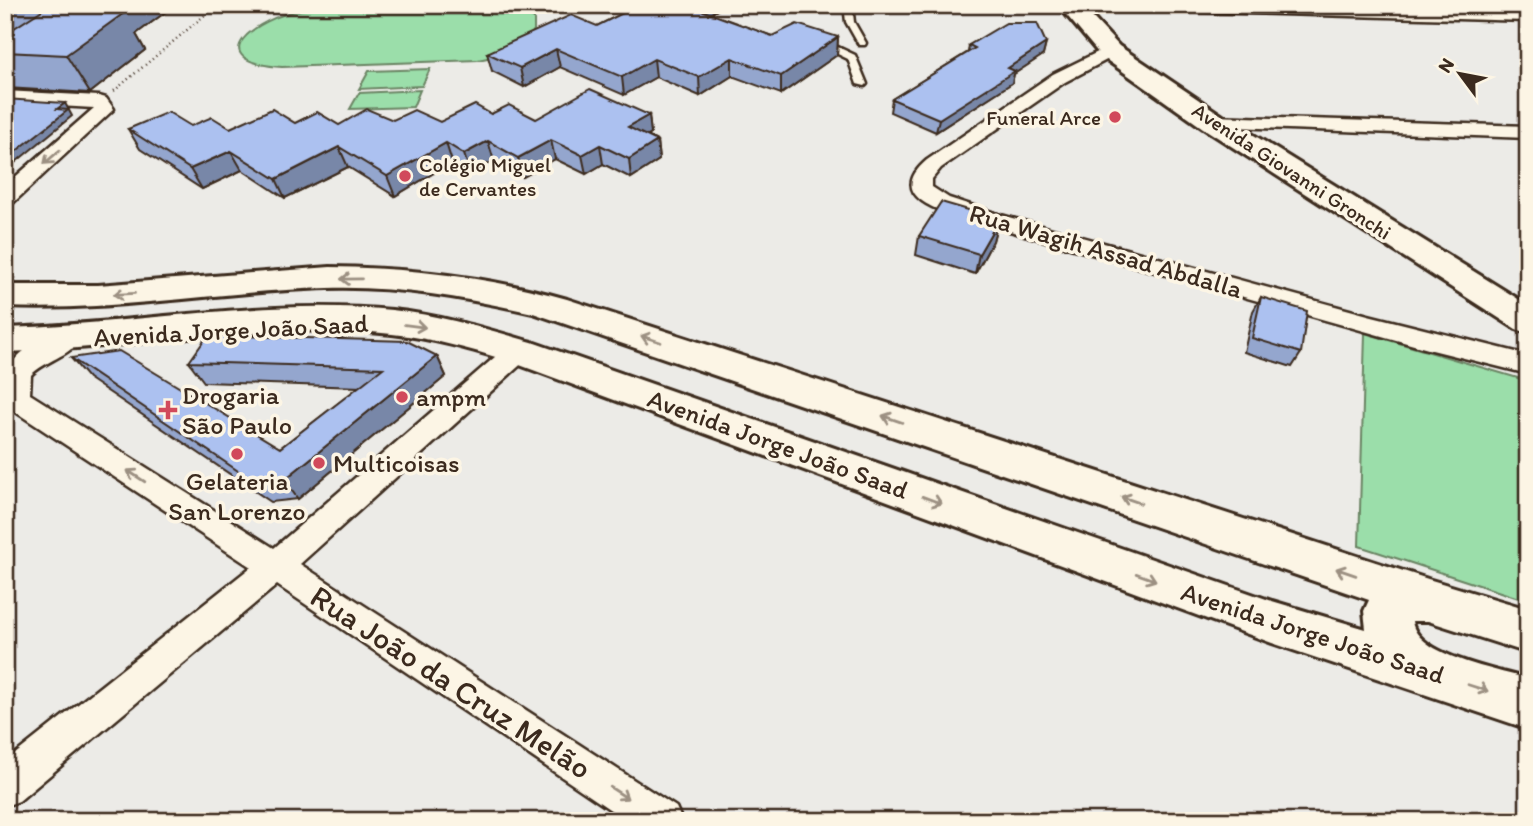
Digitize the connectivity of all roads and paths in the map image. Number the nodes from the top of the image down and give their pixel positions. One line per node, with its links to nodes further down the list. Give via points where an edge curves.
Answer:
1 (217, 5): 11 (path)
2 (848, 5): 7 (lane, via 850,22)
3 (1069, 5): 8 (main road, Avenida Giovanni Gronchi)
4 (1141, 5): 5 (street)
5 (1528, 16)
6 (815, 41): 9 (lane, via 852,57)
7 (862, 43)
8 (1110, 51): 12 (main road, Avenida Giovanni Gronchi); 20 (street, Rua Wagih Assad Abdalla, via 1059,78 934,164 920,181 922,190 947,205 1019,226)
9 (862, 83)
10 (5, 97): 11 (street)
11 (99, 110): 14 (street, one-way to 14)
12 (1213, 122): 13 (street); 16 (main road, Avenida Giovanni Gronchi)
13 (1528, 132)
14 (5, 198)
15 (5, 296): 23 (main road, Avenida Jorge João Saad, one-way to 15, via 518,298 376,278)
16 (1528, 321)
17 (5, 340): 18 (main road, Avenida Jorge João Saad)
18 (66, 340): 19 (main road, Avenida Jorge João Saad, one-way to 19, via 204,326 375,321 446,330); 21 (street, via 35,356 19,372)
19 (519, 351): 22 (street); 25 (main road, Avenida Jorge João Saad, one-way to 25, via 1272,622)
20 (1528, 365)
21 (11, 397): 22 (street, Rua João da Cruz Melão, one-way to 21)
22 (276, 566): 27 (street); 28 (street, Rua João da Cruz Melão, one-way to 28)
23 (1428, 600): 24 (main road, Avenida Jorge João Saad); 25 (main road, via 1409,599 1387,611 1390,637)
24 (1528, 631)
25 (1419, 669): 26 (main road, Avenida Jorge João Saad, one-way to 26)
26 (1528, 704)
27 (5, 787)
28 (662, 821)

